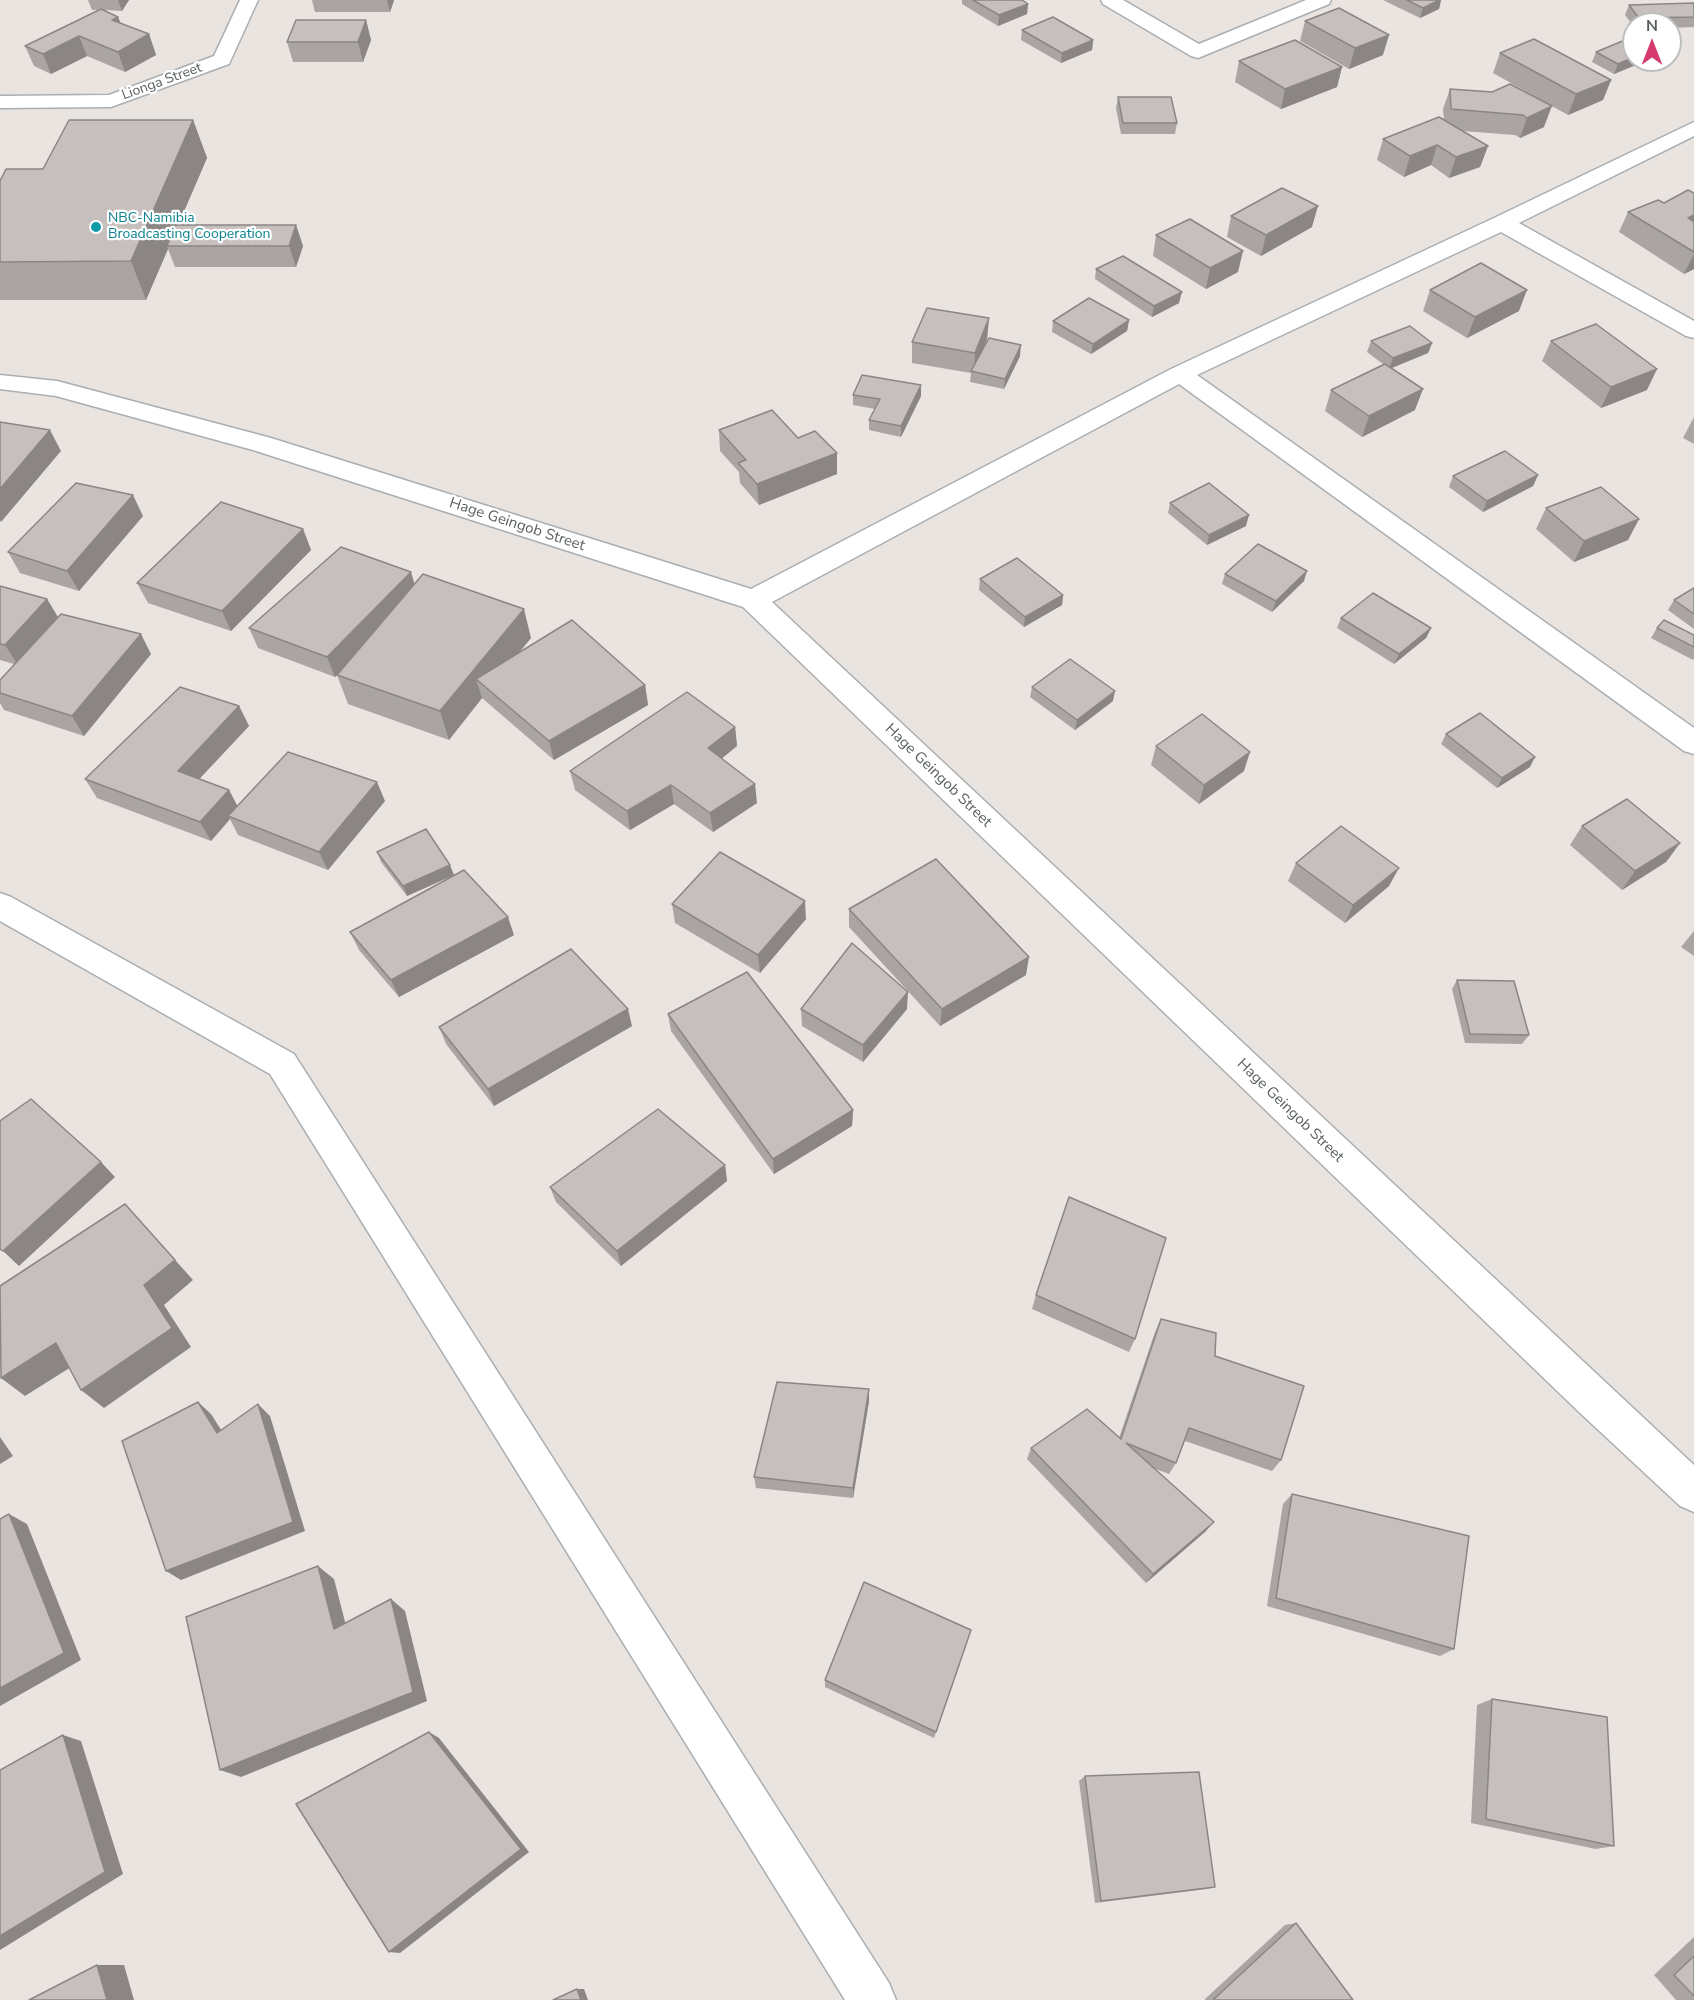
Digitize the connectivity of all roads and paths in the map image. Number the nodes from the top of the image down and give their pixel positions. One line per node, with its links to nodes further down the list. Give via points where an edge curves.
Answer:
1 (249, 0): 4 (street, Lionga Street, via 222,60 111,101)
2 (1110, 0): 3 (street, via 1198,52)
3 (1322, 0)
4 (0, 102)
5 (1694, 128): 6 (street)
6 (1502, 222): 7 (street); 8 (street)
7 (1694, 331)
8 (1180, 374): 10 (street); 11 (street)
9 (0, 382): 10 (street, Hage Geingob Street, via 57,389 262,444)
10 (753, 600): 13 (street, Hage Geingob Street)
11 (1694, 743)
12 (0, 906): 14 (street, via 282,1064)
13 (1694, 1492)
14 (872, 2000)

